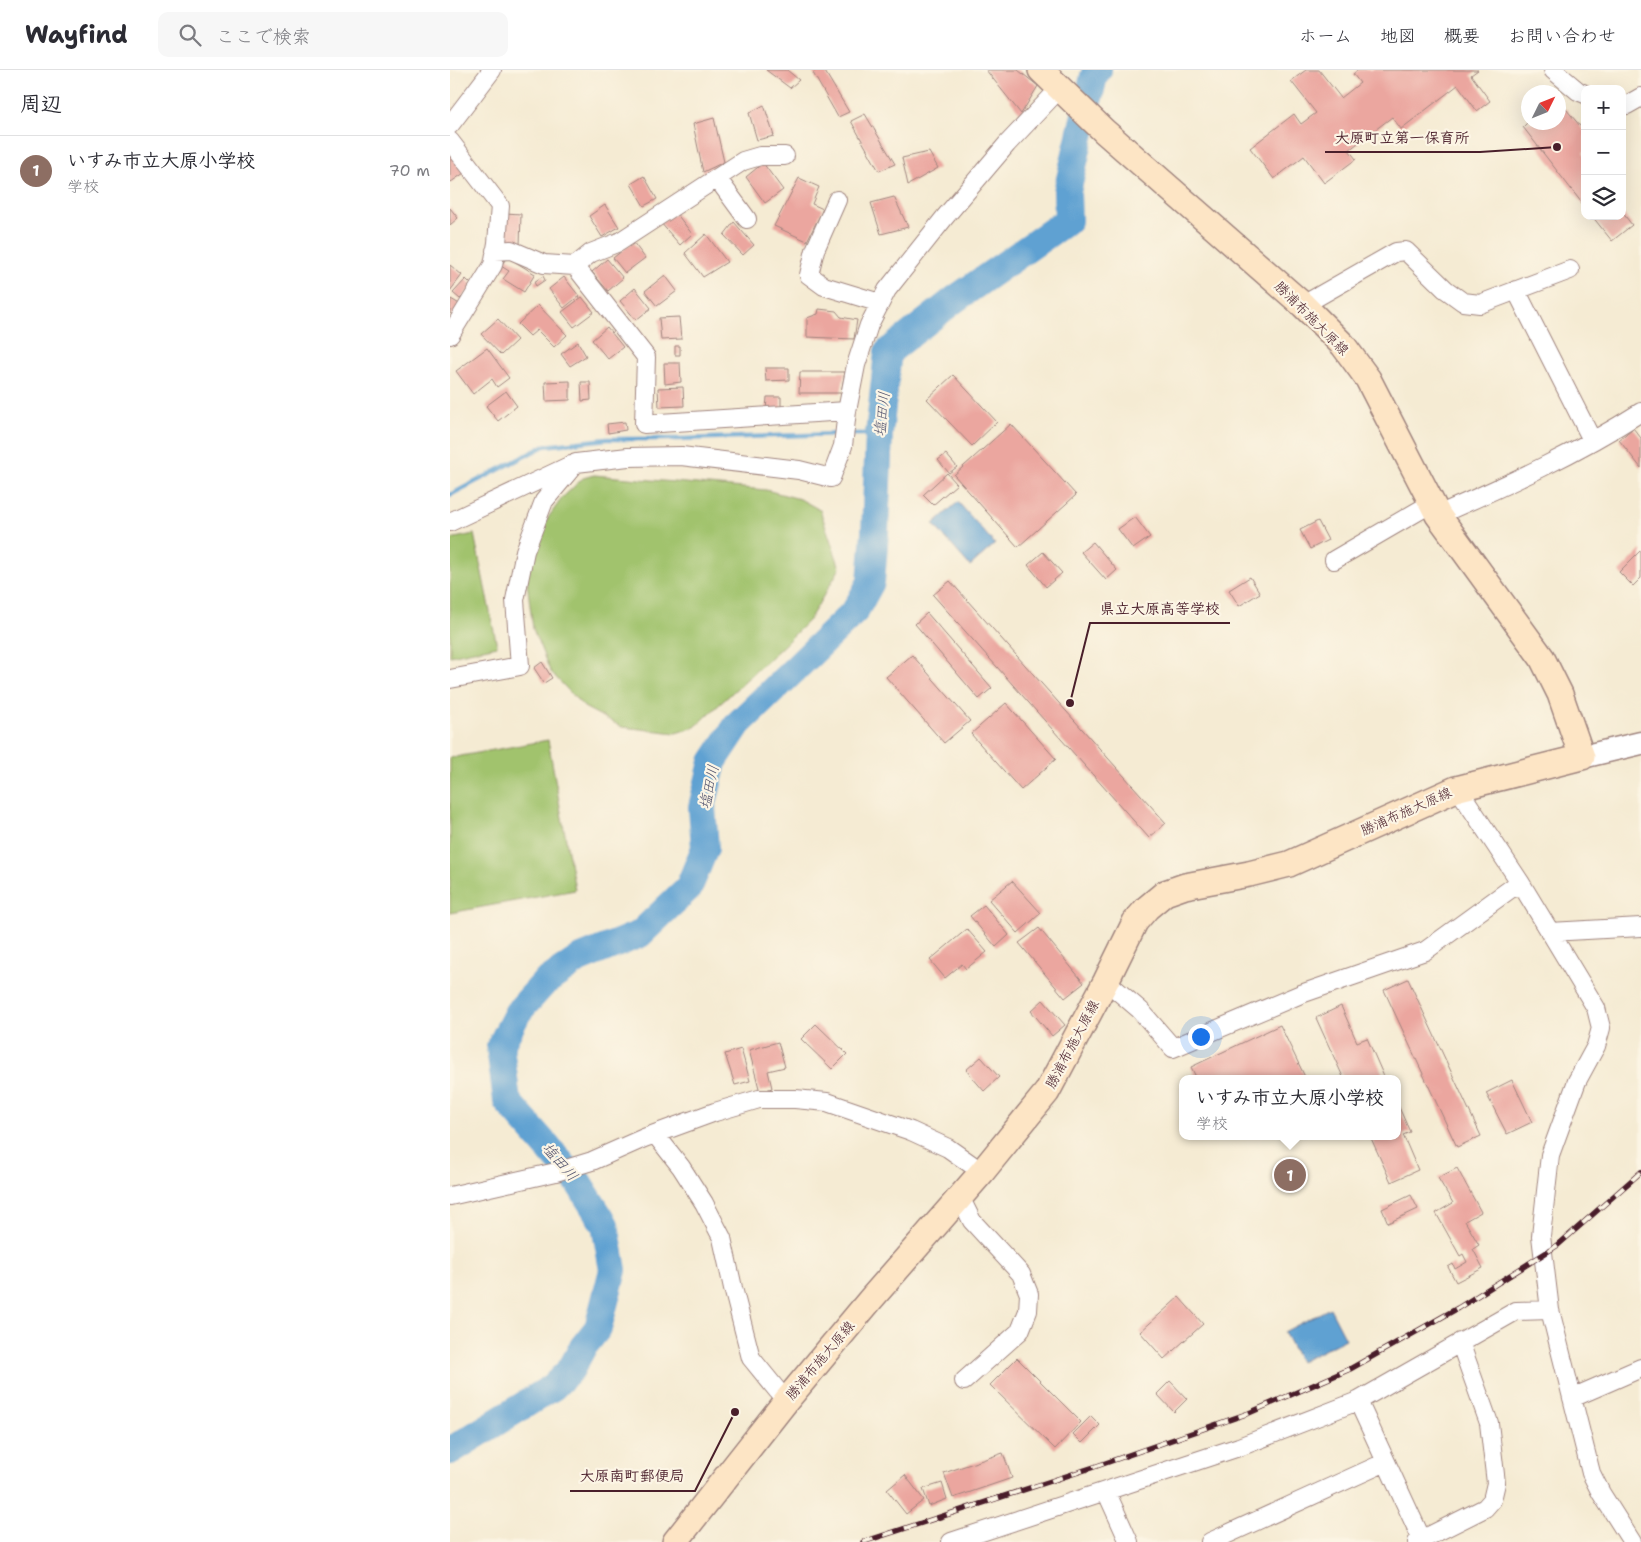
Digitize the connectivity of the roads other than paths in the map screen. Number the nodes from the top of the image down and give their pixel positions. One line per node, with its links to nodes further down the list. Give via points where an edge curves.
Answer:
1 (492, 70): 8 (street)
2 (1041, 70): 4 (main road, 勝浦布施大原線)
3 (1553, 70): 5 (street)
4 (1064, 92): 18 (street, via 1007,144 945,217); 19 (main road, 勝浦布施大原線, via 1104,131)
5 (1581, 92)
6 (1641, 97): 7 (street)
7 (1626, 105)
8 (450, 125)
9 (450, 141): 14 (street, via 500,206)
10 (785, 156): 11 (street, via 743,160)
11 (717, 178): 13 (street); 15 (street, via 619,242 591,253)
12 (838, 200): 18 (street, via 815,250 809,274 824,286)
13 (747, 219)
14 (495, 251): 15 (street, via 511,250 544,264); 20 (street, via 493,265)
15 (575, 266): 22 (street, via 646,356 644,424)
16 (1570, 270): 17 (street)
17 (1516, 290): 19 (street, via 1480,304 1463,302 1406,251 1396,252); 23 (street)
18 (880, 303): 22 (street, via 856,365)
19 (1303, 305): 25 (main road, 勝浦布施大原線, via 1343,345 1368,379)
20 (450, 335)
21 (1641, 412): 23 (street)
22 (845, 427): 24 (street, via 831,478 799,470 681,456)
23 (1592, 440): 25 (street, via 1502,487)
24 (576, 462): 26 (street); 28 (street, via 544,502 525,551 515,600 520,666)
25 (1435, 509): 27 (street); 30 (main road, 勝浦布施大原線, via 1542,658 1560,694)
26 (450, 522)
27 (1334, 560)
28 (450, 679)
29 (1641, 743): 30 (street)
30 (1582, 757): 31 (main road, 勝浦布施大原線)
31 (1456, 789): 32 (street); 35 (main road, 勝浦布施大原線, via 1289,864 1165,893 1135,922)
32 (1520, 882): 34 (street); 35 (street, via 1425,951 1301,994 1173,1048 1140,1010)
33 (1641, 927): 34 (street)
34 (1550, 932): 40 (street, via 1596,1008 1601,1028 1596,1046 1577,1081 1550,1155 1540,1236)
35 (1106, 981): 37 (main road, 勝浦布施大原線, via 1047,1092)
36 (655, 1134): 37 (street, via 759,1100 827,1102 911,1131 948,1148); 38 (street, via 592,1161 556,1172); 46 (street, via 681,1167 722,1238 751,1358)
37 (982, 1172): 39 (main road, 勝浦布施大原線)
38 (450, 1196)
39 (960, 1197): 43 (street, via 972,1221 1021,1274 1028,1294 1028,1311 1020,1331); 46 (main road, 勝浦布施大原線)
40 (1550, 1310): 41 (street, via 1516,1311); 44 (street)
41 (1460, 1342): 45 (street); 50 (street, via 1489,1423 1496,1483 1492,1500 1485,1508)
42 (1641, 1368): 44 (street)
43 (964, 1381)
44 (1572, 1398): 51 (street, via 1591,1473)
45 (1358, 1400): 47 (street); 48 (street, via 1239,1447)
46 (786, 1401): 52 (main road, 勝浦布施大原線)
47 (1386, 1462): 50 (street); 55 (street)
48 (1106, 1491): 49 (street); 54 (street)
49 (982, 1537): 53 (street)
50 (1421, 1541)
51 (1630, 1541)
52 (675, 1542)
53 (951, 1542)
54 (1129, 1542)
55 (1210, 1542)

